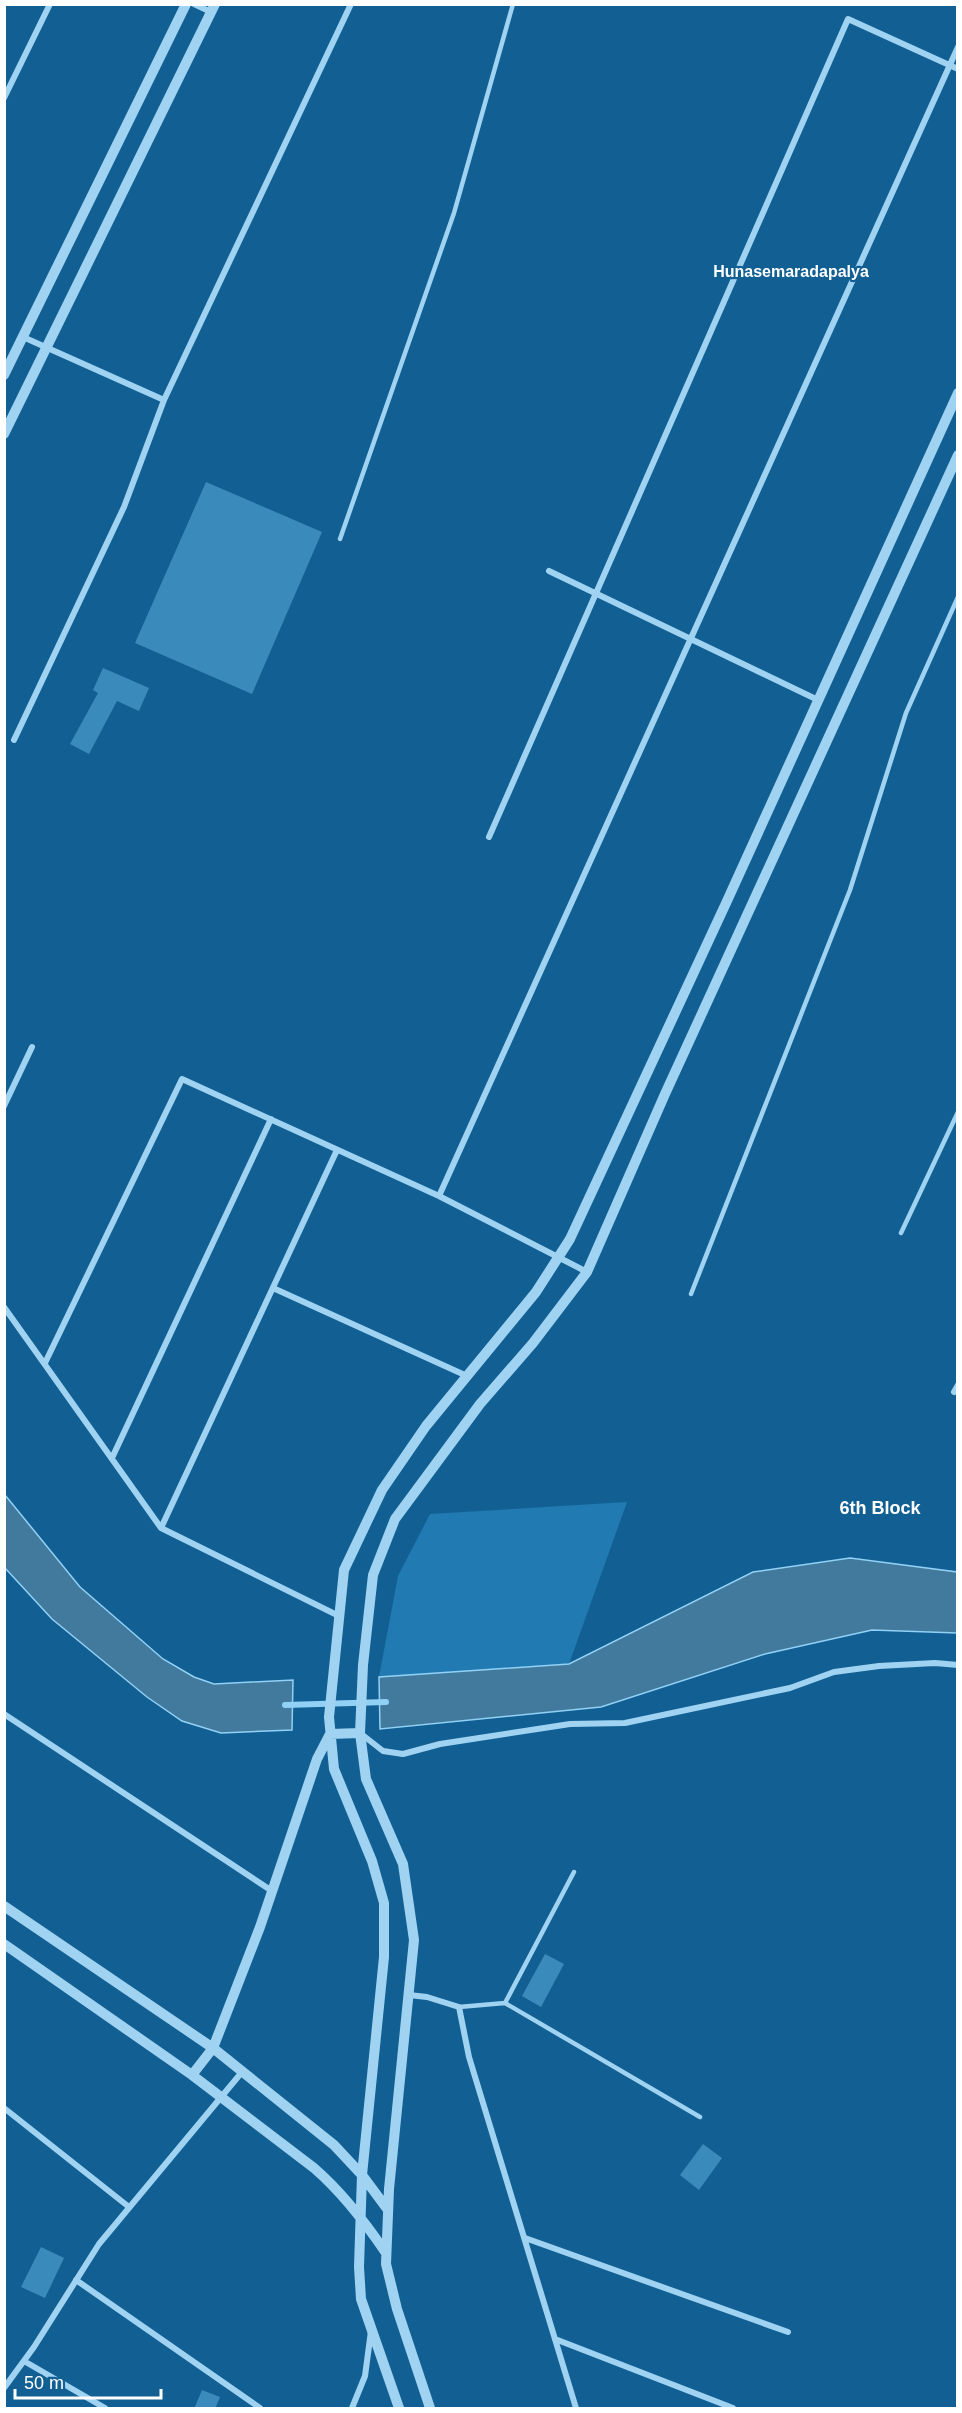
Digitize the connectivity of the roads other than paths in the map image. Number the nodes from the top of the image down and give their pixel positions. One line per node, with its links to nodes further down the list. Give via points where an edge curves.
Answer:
1 (50, 4): 10 (street)
2 (186, 4): 11 (street)
3 (194, 4): 6 (street)
4 (351, 4): 15 (street)
5 (513, 4): 18 (lane, via 454,213)
6 (213, 8): 12 (street)
7 (957, 47): 8 (street)
8 (949, 66): 9 (street); 20 (street, via 848,19); 22 (street)
9 (957, 69)
10 (4, 98)
11 (23, 337): 12 (street); 13 (street)
12 (47, 348): 15 (street); 16 (street)
13 (4, 375)
14 (957, 393): 23 (street)
15 (164, 400): 24 (street, via 124,507)
16 (4, 434)
17 (957, 455): 34 (street)
18 (340, 539)
19 (549, 571): 20 (street)
20 (596, 593): 22 (street); 25 (street)
21 (957, 597): 36 (lane, via 906,713 850,890)
22 (691, 639): 23 (street); 31 (street)
23 (818, 699): 33 (street)
24 (14, 740)
25 (489, 837)
26 (32, 1047): 27 (street)
27 (4, 1106)
28 (957, 1112): 32 (lane)
29 (271, 1119): 30 (street); 38 (street, via 182,1078); 42 (street)
30 (337, 1150): 31 (street); 35 (street)
31 (440, 1196): 33 (street)
32 (901, 1233)
33 (559, 1258): 34 (street); 39 (street)
34 (586, 1272): 47 (street, via 533,1343 480,1404 395,1519 373,1575)
35 (273, 1288): 39 (street); 43 (street)
36 (691, 1294)
37 (4, 1307): 38 (street)
38 (45, 1363): 42 (street)
39 (467, 1377): 44 (street, via 426,1426 382,1490 344,1570)
40 (957, 1385): 41 (street)
41 (954, 1392)
42 (112, 1458): 43 (street)
43 (161, 1528): 44 (street)
44 (339, 1616): 48 (street)
45 (957, 1665): 47 (street, via 879,1666 834,1672 790,1688 625,1723 570,1724 440,1744 403,1754 383,1751)
46 (4, 1714): 50 (street)
47 (360, 1733): 48 (street); 53 (street, via 366,1779 403,1864 414,1940)
48 (330, 1734): 50 (street); 62 (street, via 334,1769 372,1862 384,1903 384,1957)
49 (574, 1872): 54 (lane)
50 (272, 1891): 56 (street)
51 (4, 1906): 56 (street)
52 (4, 1944): 58 (street)
53 (409, 1995): 55 (street, via 427,1996); 64 (street)
54 (505, 2003): 55 (lane); 61 (lane)
55 (459, 2007): 66 (street, via 469,2057)
56 (213, 2048): 57 (street); 58 (street)
57 (242, 2072): 59 (street); 62 (street, via 334,2145)
58 (192, 2075): 59 (street)
59 (221, 2097): 63 (street); 65 (street, via 332,2184)
60 (4, 2108): 63 (street)
61 (700, 2117)
62 (362, 2175): 64 (street); 65 (street)
63 (129, 2207): 68 (street)
64 (388, 2210): 67 (street)
65 (360, 2216): 67 (street); 69 (street, via 361,2299)
66 (525, 2238): 70 (street); 71 (street)
67 (387, 2254): 78 (street, via 397,2309)
68 (76, 2280): 72 (street); 75 (street)
69 (371, 2330): 76 (street, via 365,2376); 77 (street)
70 (788, 2331)
71 (555, 2339): 79 (street); 80 (street)
72 (24, 2361): 73 (street); 74 (street)
73 (4, 2388)
74 (105, 2409)
75 (260, 2409)
76 (352, 2409)
77 (399, 2409)
78 (430, 2409)
79 (576, 2409)
80 (733, 2409)

